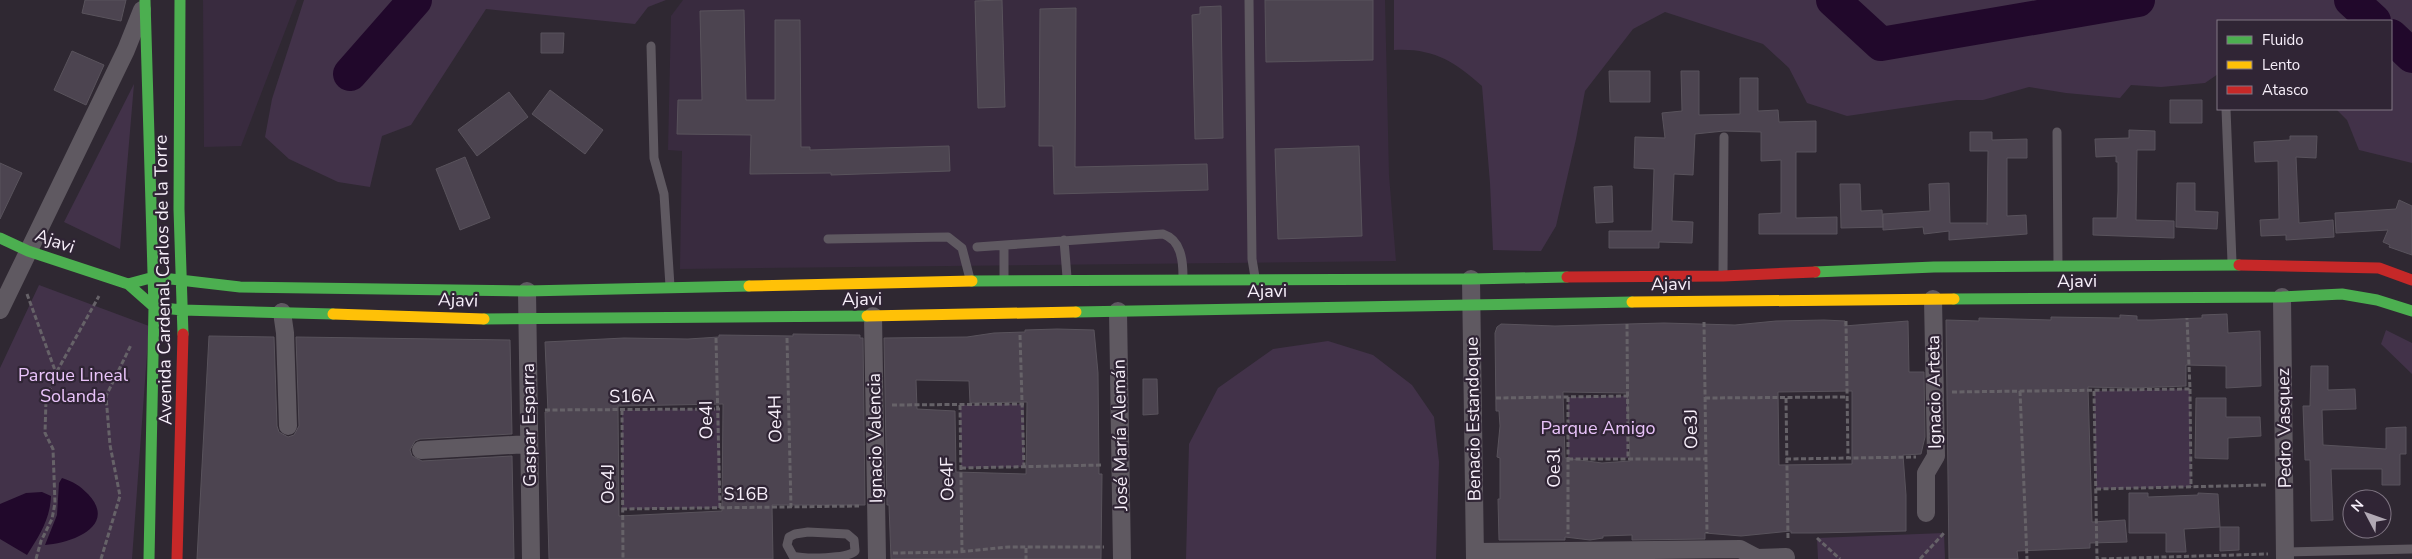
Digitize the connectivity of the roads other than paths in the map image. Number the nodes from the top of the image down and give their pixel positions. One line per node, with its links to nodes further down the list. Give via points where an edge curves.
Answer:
1 (180, 0): 25 (street, Avenida Cardenal Carlos de la Torre, via 179,209)
2 (1249, 0): 22 (lane, via 1252,259)
3 (145, 1): 13 (street, via 126,50); 17 (street, Avenida Cardenal Carlos de la Torre)
4 (651, 46): 27 (lane, via 654,158 664,194)
5 (2226, 110): 14 (lane)
6 (2057, 132): 15 (lane)
7 (1724, 138): 16 (lane)
8 (0, 238): 13 (street, Ajavi)
9 (828, 239): 24 (lane, via 948,237 962,248)
10 (1064, 240): 11 (lane); 20 (lane); 21 (lane, via 1169,236 1179,248)
11 (1004, 246): 12 (lane); 19 (lane)
12 (978, 247)
13 (28, 251): 26 (street, Ajavi); 33 (street)
14 (2232, 265): 15 (street, Ajavi); 23 (street, Ajavi, via 2379,268)
15 (2058, 266): 16 (street, Ajavi, via 1934,267)
16 (1723, 276): 18 (street, Ajavi, via 1632,274)
17 (154, 277): 25 (street, Ajavi); 26 (street, Ajavi); 32 (street, Avenida Cardenal Carlos de la Torre)
18 (1471, 279): 22 (street, Ajavi); 31 (street, Benacio Estandoque)
19 (1004, 280): 20 (street, Ajavi); 24 (street, Ajavi)
20 (1067, 280): 21 (street, Ajavi)
21 (1183, 280): 22 (street, Ajavi)
22 (1255, 280)
23 (2412, 280)
24 (971, 281): 27 (street, Ajavi)
25 (183, 282): 28 (street, Ajavi, via 240,287); 34 (street, Avenida Cardenal Carlos de la Torre)
26 (128, 284): 32 (street, Ajavi)
27 (670, 286): 28 (street, Ajavi)
28 (526, 291): 39 (street, Gaspar Esparra)
29 (2282, 297): 30 (street, Ajavi); 37 (street, Ajavi, via 2342,294 2377,300); 47 (street, Pedro Vasquez)
30 (1933, 299): 31 (street, Ajavi); 43 (street, Ignacio Arteta, via 1936,456 1926,473)
31 (1472, 305): 35 (street, Ajavi); 48 (street, Benacio Estandoque)
32 (154, 306): 34 (street, Ajavi); 50 (street, Avenida Cardenal Carlos de la Torre)
33 (0, 310)
34 (182, 310): 36 (street, Ajavi); 51 (street, Avenida Cardenal Carlos de la Torre, via 184,350)
35 (1118, 311): 38 (street, Ajavi); 53 (street, José María Alemán)
36 (282, 312): 39 (street, Ajavi); 40 (street)
37 (2412, 312)
38 (872, 316): 39 (street, Ajavi); 44 (street, Ignacio Valencia)
39 (527, 320): 41 (street, Gaspar Esparra)
40 (288, 426)
41 (529, 444): 42 (street); 52 (street, Gaspar Esparra)
42 (421, 450)
43 (1926, 513)
44 (871, 548): 44 (lane, via 855,551 849,557 798,558 789,552 787,545 789,537 808,532 847,534)
45 (1702, 549): 48 (street); 49 (street, via 1740,549 1756,558)
46 (2412, 549): 47 (lane)
47 (2280, 555)
48 (1475, 556)
49 (1786, 556)
50 (149, 559)
51 (177, 559)
52 (531, 559)
53 (1122, 559)

